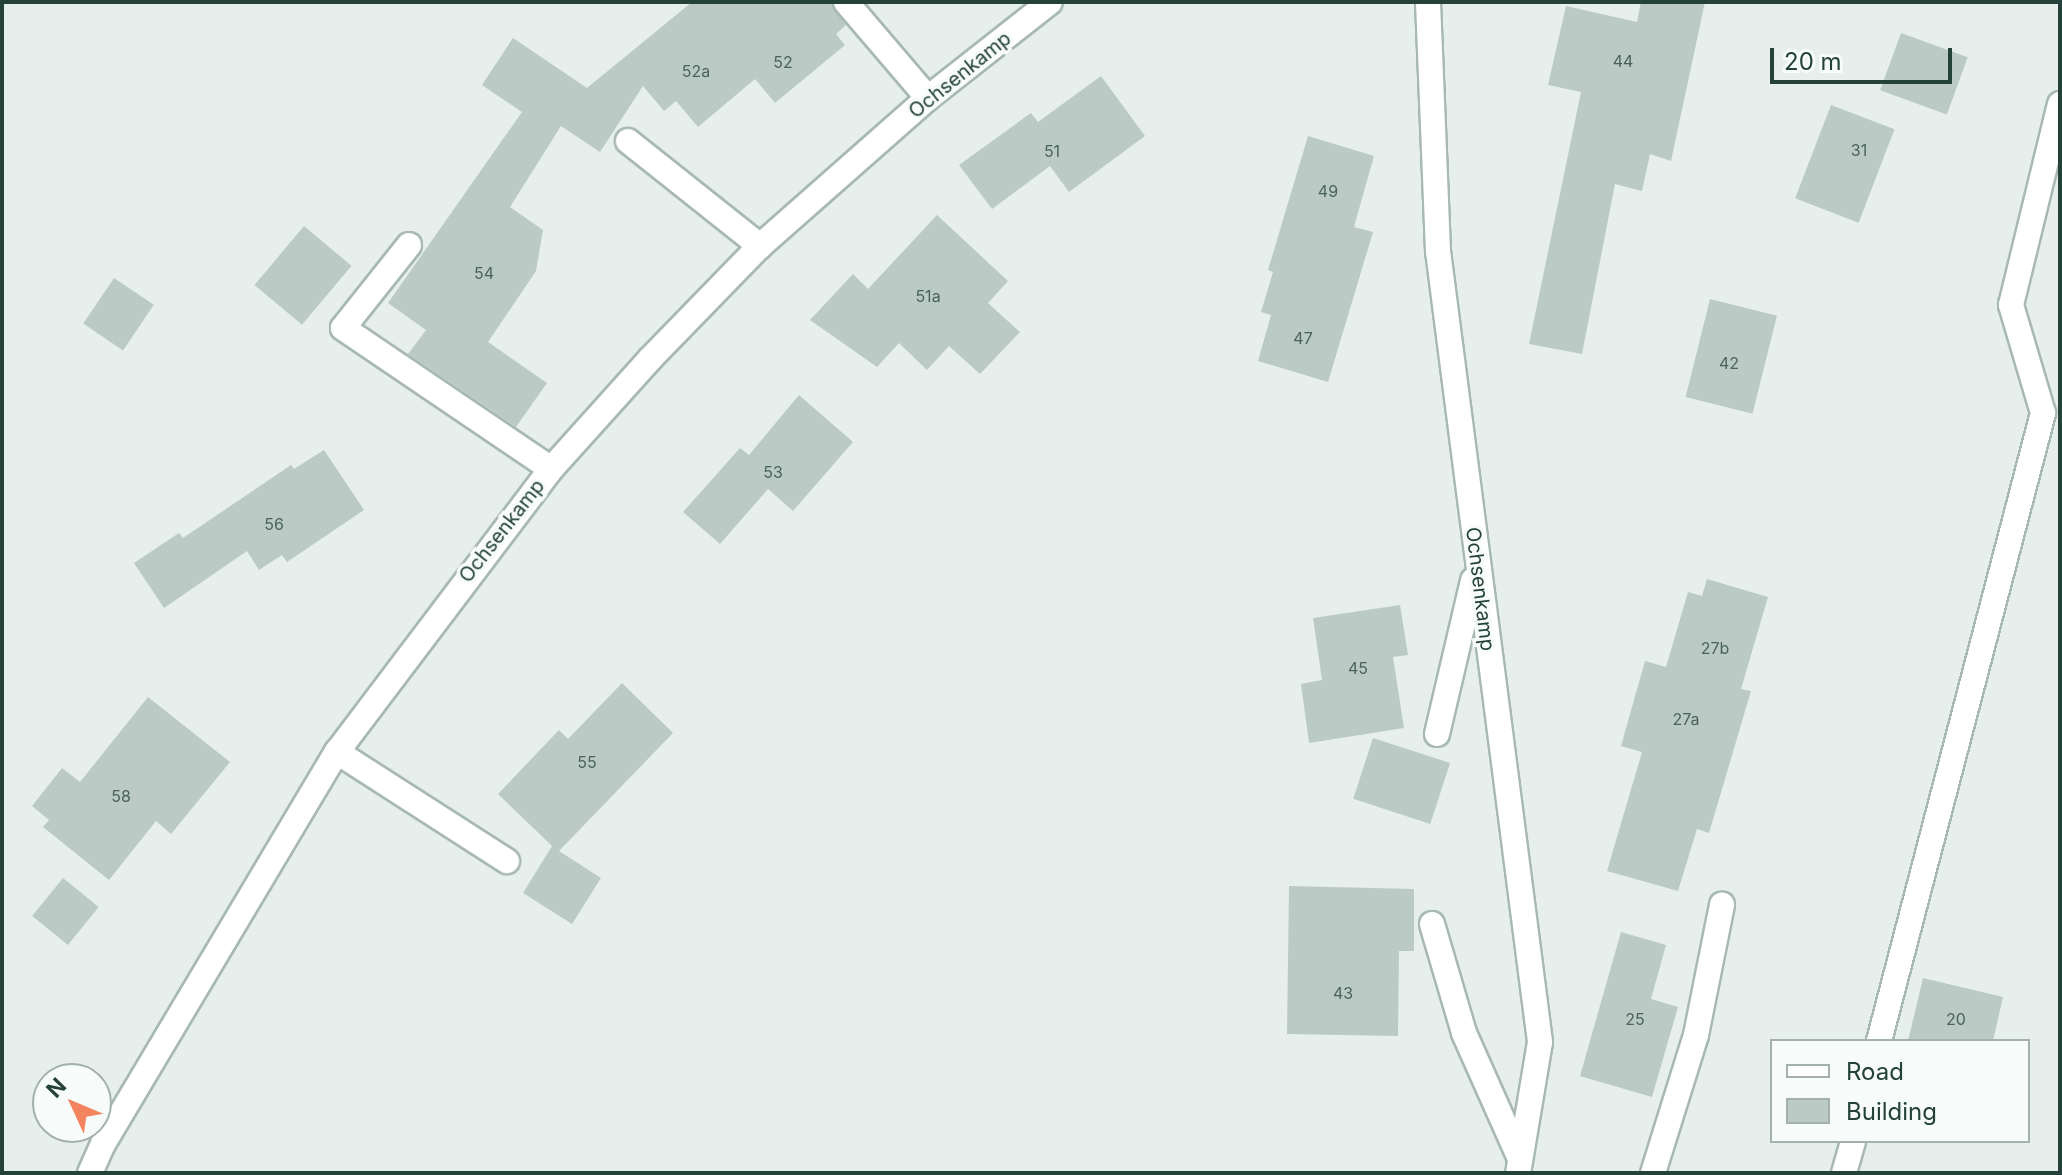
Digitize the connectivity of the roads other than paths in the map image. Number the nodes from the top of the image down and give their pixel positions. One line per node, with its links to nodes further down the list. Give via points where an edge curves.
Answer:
1 (846, 2): 4 (street)
2 (1050, 2): 4 (street, Ochsenkamp)
3 (1428, 2): 10 (street, Ochsenkamp, via 1438,251)
4 (928, 98): 8 (street, Ochsenkamp)
5 (2060, 104): 16 (street, via 2011,305 2043,413)
6 (628, 141): 8 (street)
7 (409, 245): 9 (street, via 343,328)
8 (760, 246): 9 (street, Ochsenkamp)
9 (551, 469): 12 (street, Ochsenkamp)
10 (1476, 566): 11 (street); 18 (street, Ochsenkamp, via 1540,1042)
11 (1437, 734)
12 (337, 752): 13 (street); 19 (street, Ochsenkamp)
13 (507, 861)
14 (1722, 905): 20 (street, via 1696,1035)
15 (1432, 924): 18 (street, via 1464,1033)
16 (1880, 1039)
17 (1852, 1143): 21 (street)
18 (1519, 1166)
19 (90, 1173)
20 (1653, 1173)
21 (1844, 1173)

